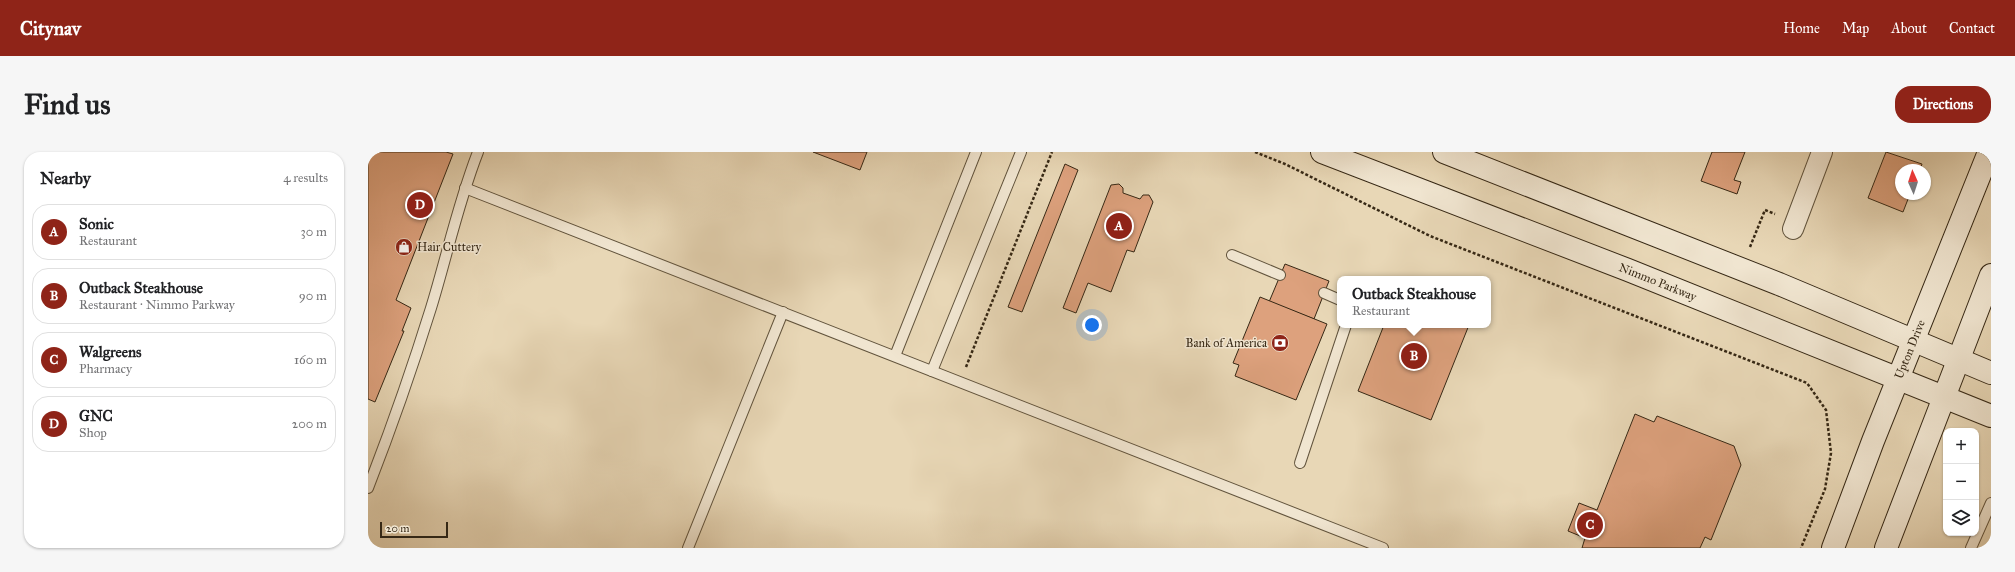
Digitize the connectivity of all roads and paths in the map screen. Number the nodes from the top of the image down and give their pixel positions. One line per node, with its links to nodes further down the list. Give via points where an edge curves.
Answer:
1 (478, 152): 10 (lane)
2 (976, 152): 21 (lane)
3 (1022, 152): 23 (lane)
4 (1052, 152): 26 (path)
5 (1255, 152): 34 (path, via 1285,164 1430,236 1807,383 1826,410 1831,453 1825,489)
6 (1322, 152): 25 (main road, Nimmo Parkway, via 1635,272)
7 (1444, 152): 20 (main road)
8 (1822, 152): 11 (street)
9 (1989, 152): 20 (main road, Upton Drive)
10 (465, 188): 18 (lane); 30 (lane, via 431,308 393,423)
11 (1794, 226): 12 (path, via 1765,210)
12 (1750, 247)
13 (1232, 255): 14 (lane)
14 (1280, 275)
15 (1991, 275): 22 (main road)
16 (1324, 293): 17 (lane)
17 (1337, 299)
18 (783, 312): 21 (lane); 32 (lane)
19 (1345, 328): 29 (lane)
20 (1914, 340): 22 (main road); 25 (main road, Upton Drive)
21 (895, 356): 23 (lane)
22 (1959, 359): 24 (main road); 27 (main road)
23 (932, 371): 26 (lane)
24 (1991, 373)
25 (1899, 378): 27 (main road, Nimmo Parkway); 35 (main road, Upton Drive)
26 (960, 382): 33 (lane)
27 (1945, 397): 28 (main road, Nimmo Parkway); 36 (main road)
28 (1991, 416)
29 (1300, 463)
30 (368, 488)
31 (1991, 503): 37 (lane)
32 (688, 548)
33 (1383, 548)
34 (1801, 548)
35 (1833, 548)
36 (1886, 548)
37 (1971, 548)

